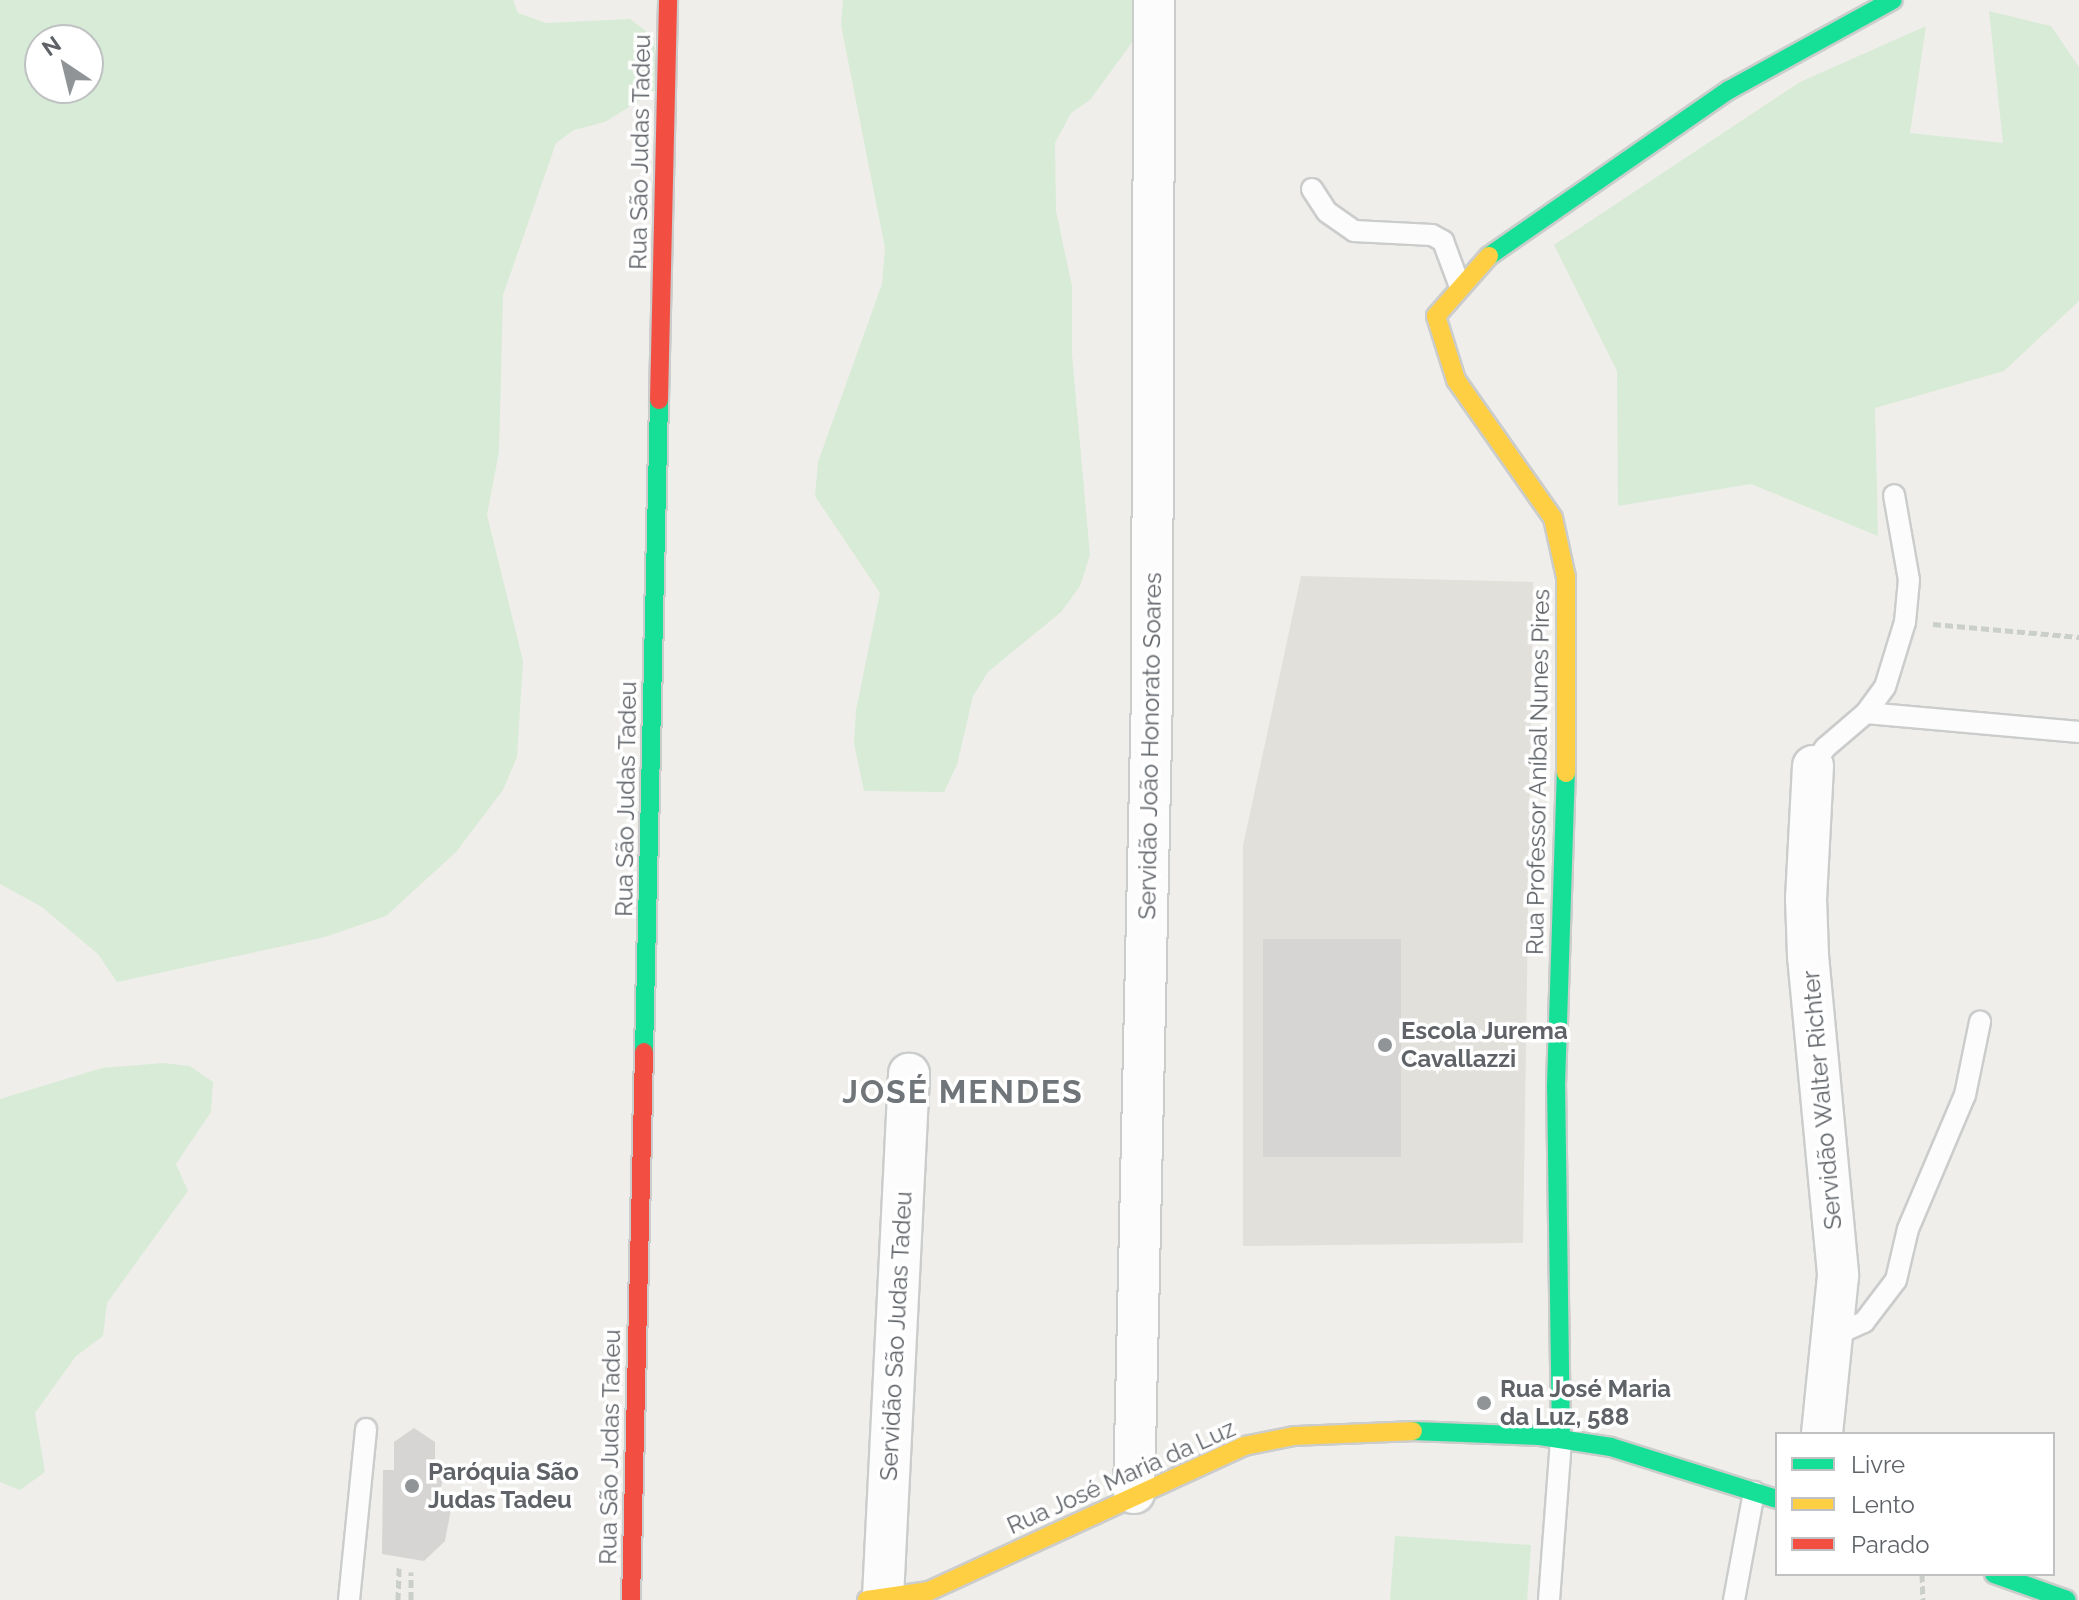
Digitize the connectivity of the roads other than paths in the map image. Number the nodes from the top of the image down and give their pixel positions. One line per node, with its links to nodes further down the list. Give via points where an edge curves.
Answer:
1 (668, 0): 22 (street, Rua São Judas Tadeu)
2 (1154, 0): 17 (street, Servidão João Honorato Soares, via 1152,708)
3 (1893, 0): 5 (street, Rua Professor Aníbal Nunes Pires, via 1729,90 1490,255)
4 (1312, 189): 5 (lane, via 1327,212 1354,231 1432,235 1443,241)
5 (1459, 284): 15 (street, Rua Professor Aníbal Nunes Pires, via 1436,316 1456,380 1553,518 1566,577 1569,659 1556,1086)
6 (1894, 495): 7 (lane, via 1909,580 1905,622 1885,687)
7 (1866, 713): 8 (lane); 9 (lane, via 1825,748)
8 (2079, 732)
9 (1813, 766): 12 (street, Servidão Walter Richter, via 1806,898 1833,1187)
10 (1980, 1022): 12 (lane, via 1965,1095 1908,1229 1896,1280 1864,1322)
11 (909, 1074): 20 (street, Servidão São Judas Tadeu)
12 (1835, 1335): 14 (street, Servidão Walter Richter)
13 (366, 1429): 21 (lane)
14 (1822, 1432)
15 (1561, 1439): 16 (street, Rua José Maria da Luz, via 1611,1447); 17 (street, Rua José Maria da Luz, via 1452,1430 1294,1436 1244,1446); 23 (lane)
16 (1754, 1492): 18 (street, Rua José Maria da Luz); 24 (lane)
17 (1134, 1493): 20 (street, Rua José Maria da Luz, via 929,1591)
18 (1775, 1498)
19 (2000, 1576): 25 (street)
20 (875, 1599)
21 (349, 1600)
22 (631, 1600)
23 (1549, 1600)
24 (1734, 1600)
25 (2067, 1600)

